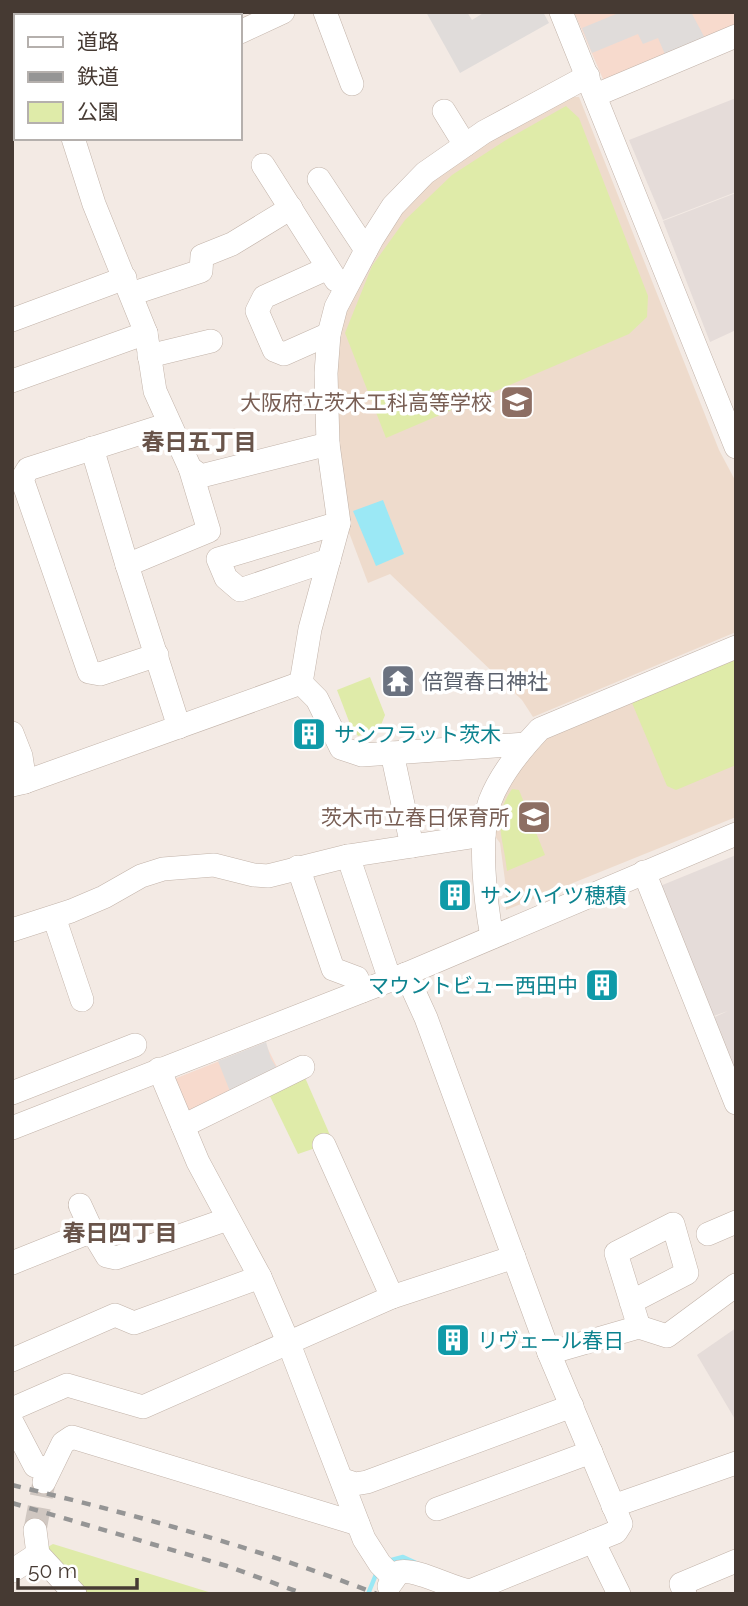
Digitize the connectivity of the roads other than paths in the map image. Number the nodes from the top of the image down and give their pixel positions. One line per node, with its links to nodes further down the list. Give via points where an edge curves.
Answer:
1 (283, 12): 4 (street)
2 (325, 12): 6 (street)
3 (561, 12): 7 (street)
4 (242, 31)
5 (736, 36): 7 (street)
6 (352, 84)
7 (592, 86): 10 (street, via 484,132); 26 (street)
8 (444, 111): 10 (street)
9 (74, 140): 16 (street)
10 (465, 145): 14 (street, via 425,173 393,206)
11 (264, 164): 13 (street)
12 (319, 179): 14 (street)
13 (291, 208): 15 (street); 16 (street, via 232,244 202,256 201,271)
14 (366, 250): 17 (street)
15 (328, 268): 17 (street); 20 (street, via 264,298 257,310 274,350 284,354)
16 (128, 286): 18 (street); 19 (street)
17 (344, 292): 20 (street)
18 (12, 320)
19 (146, 333): 22 (street); 23 (street)
20 (329, 334): 25 (street)
21 (211, 341): 22 (street)
22 (149, 356): 24 (street, via 155,391)
23 (14, 374)
24 (169, 424): 27 (street); 28 (street)
25 (328, 444): 28 (street, via 201,476); 29 (street)
26 (736, 447)
27 (92, 448): 31 (street); 33 (street, via 28,469 23,479 89,672 100,674)
28 (190, 468): 31 (street, via 209,531)
29 (339, 523): 30 (street); 30 (street, via 218,559 226,578 240,590)
30 (329, 560): 34 (street, via 309,631)
31 (127, 565): 33 (street)
32 (736, 647): 37 (street, via 540,729)
33 (157, 655): 35 (street)
34 (301, 683): 35 (street); 38 (street, via 317,699 341,748 362,755)
35 (179, 727): 39 (street)
36 (12, 733): 39 (street, via 21,756)
37 (526, 744): 38 (street); 41 (street, via 491,800)
38 (392, 753): 42 (street)
39 (19, 783)
40 (736, 834): 45 (street)
41 (484, 835): 42 (street); 48 (street)
42 (412, 846): 43 (street)
43 (348, 856): 44 (street); 49 (street)
44 (298, 867): 46 (street, via 268,876 214,865 163,869); 50 (street, via 333,969 357,978)
45 (644, 872): 48 (street); 56 (street)
46 (54, 916): 47 (street); 51 (street)
47 (12, 930)
48 (492, 937): 49 (street)
49 (398, 977): 50 (street); 65 (street, via 426,1018)
50 (362, 991): 54 (street)
51 (82, 1000)
52 (135, 1045): 55 (street)
53 (303, 1068): 57 (street)
54 (159, 1069): 57 (street); 58 (street)
55 (12, 1093)
56 (736, 1103)
57 (183, 1126): 61 (street)
58 (12, 1128)
59 (324, 1145): 69 (street)
60 (80, 1205): 63 (street)
61 (228, 1219): 63 (street, via 116,1258 107,1256); 67 (street)
62 (736, 1222): 64 (street)
63 (92, 1231): 66 (street)
64 (708, 1234)
65 (514, 1257): 69 (street); 73 (street)
66 (12, 1263)
67 (260, 1277): 72 (street); 74 (street, via 134,1323 115,1315)
68 (736, 1284): 71 (street, via 667,1336)
69 (392, 1297): 72 (street)
70 (631, 1302): 71 (street)
71 (639, 1327): 73 (street)
72 (289, 1344): 76 (street, via 143,1407 68,1385); 80 (street)
73 (550, 1353): 75 (street)
74 (12, 1360)
75 (572, 1406): 78 (street); 80 (street, via 367,1482)
76 (12, 1409)
77 (12, 1422): 83 (street, via 46,1476 63,1443 72,1437)
78 (591, 1452): 81 (street); 82 (street)
79 (736, 1463): 81 (street)
80 (343, 1480): 83 (street)
81 (612, 1506): 85 (street, via 621,1524 616,1532)
82 (436, 1509)
83 (358, 1524): 85 (street, via 387,1575 409,1571 470,1591)
84 (35, 1530): 86 (street)
85 (593, 1541): 90 (street)
86 (38, 1554): 88 (street); 89 (street)
87 (736, 1561): 91 (street, via 681,1584)
88 (12, 1571)
89 (75, 1594)
90 (619, 1594)
91 (685, 1594)

